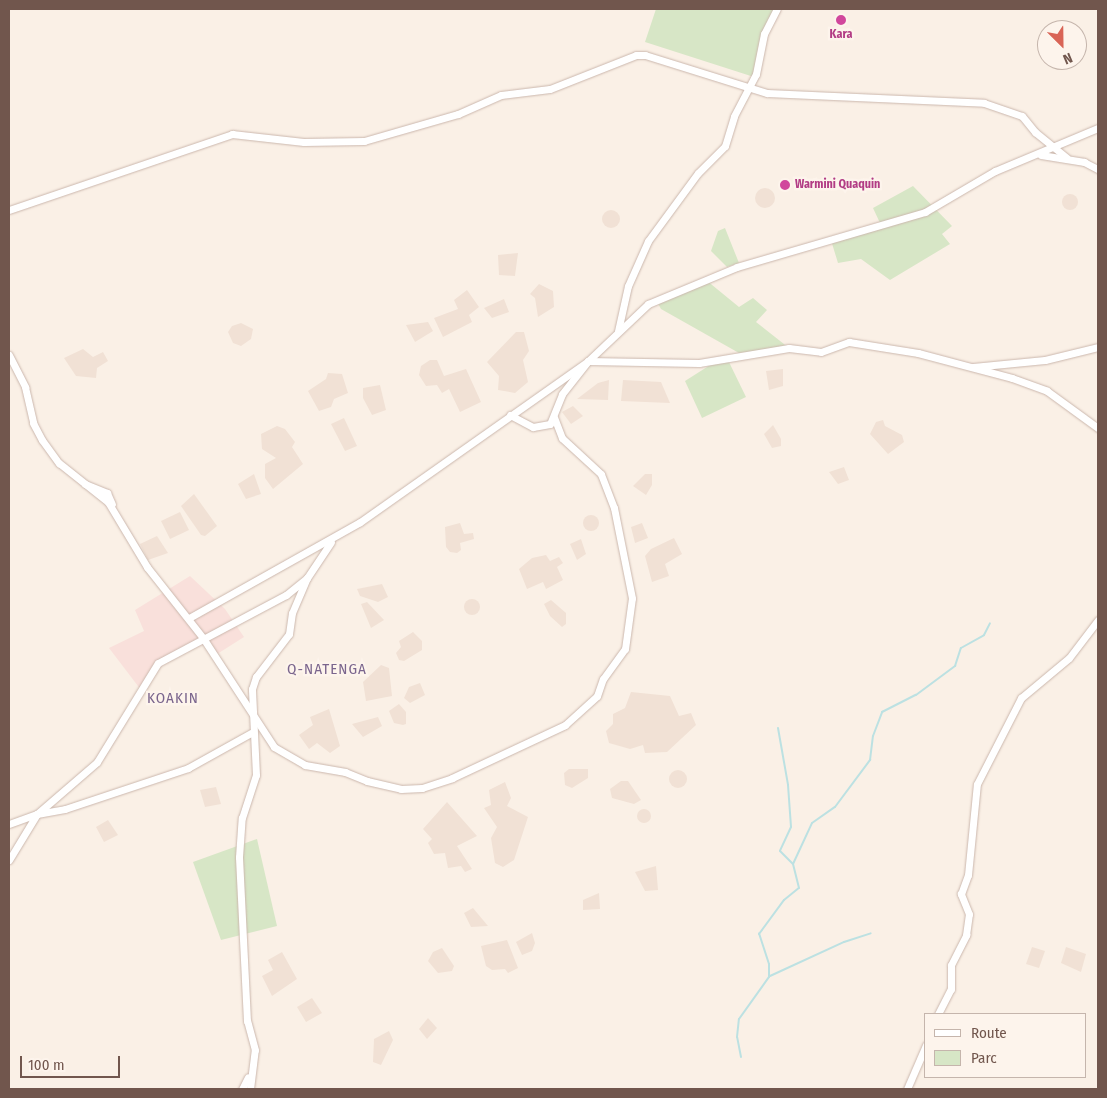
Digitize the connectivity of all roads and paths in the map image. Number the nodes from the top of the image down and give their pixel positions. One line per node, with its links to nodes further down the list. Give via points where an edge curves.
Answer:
1 (778, 9): 2 (street, via 764,34 756,74)
2 (748, 88): 4 (street, via 767,93 876,100 984,103 1022,116); 8 (street, via 657,56 636,55 550,89 501,95 458,114 364,141 304,142 232,134); 9 (street, via 734,116 725,146 698,173 648,241 628,286)
3 (1098, 128): 4 (street)
4 (1054, 146): 5 (street); 6 (street)
5 (1032, 156): 6 (street, via 1049,154); 9 (street, via 995,171 925,212 747,264 664,297 648,304)
6 (1067, 158): 7 (street)
7 (1098, 169)
8 (9, 210)
9 (618, 331): 12 (street)
10 (1098, 347): 13 (street, via 1045,360)
11 (9, 355): 19 (street, via 25,387 33,422 42,440 58,463 108,502 147,566)
12 (588, 361): 13 (street, via 699,363 789,348 821,352 849,342 918,352); 14 (street); 15 (street, via 562,394)
13 (967, 367): 16 (street, via 1046,391)
14 (510, 415): 15 (street, via 533,427 550,424); 17 (street)
15 (554, 417): 22 (street, via 562,438 601,474 614,508 632,598 625,649 589,704 565,725 518,750 422,788 401,789 290,759 274,747)
16 (1098, 428)
17 (333, 540): 18 (street); 19 (street)
18 (307, 578): 21 (street, via 286,595); 22 (street, via 292,613 289,634 256,677 252,689)
19 (189, 618): 21 (street)
20 (1098, 620): 27 (street, via 1069,658 1021,698 977,784 968,875 961,894 969,914 966,935 950,965 951,989)
21 (203, 638): 22 (street); 24 (street, via 158,663 97,762)
22 (252, 716): 23 (street)
23 (252, 733): 24 (street, via 188,768 65,809); 29 (street, via 256,775 242,818 239,857 247,1021 255,1050)
24 (36, 814): 25 (street); 26 (street)
25 (9, 824)
26 (9, 860)
27 (939, 1013)
28 (924, 1051): 32 (street)
29 (250, 1074): 30 (street); 31 (street)
30 (242, 1089)
31 (250, 1089)
32 (907, 1089)

